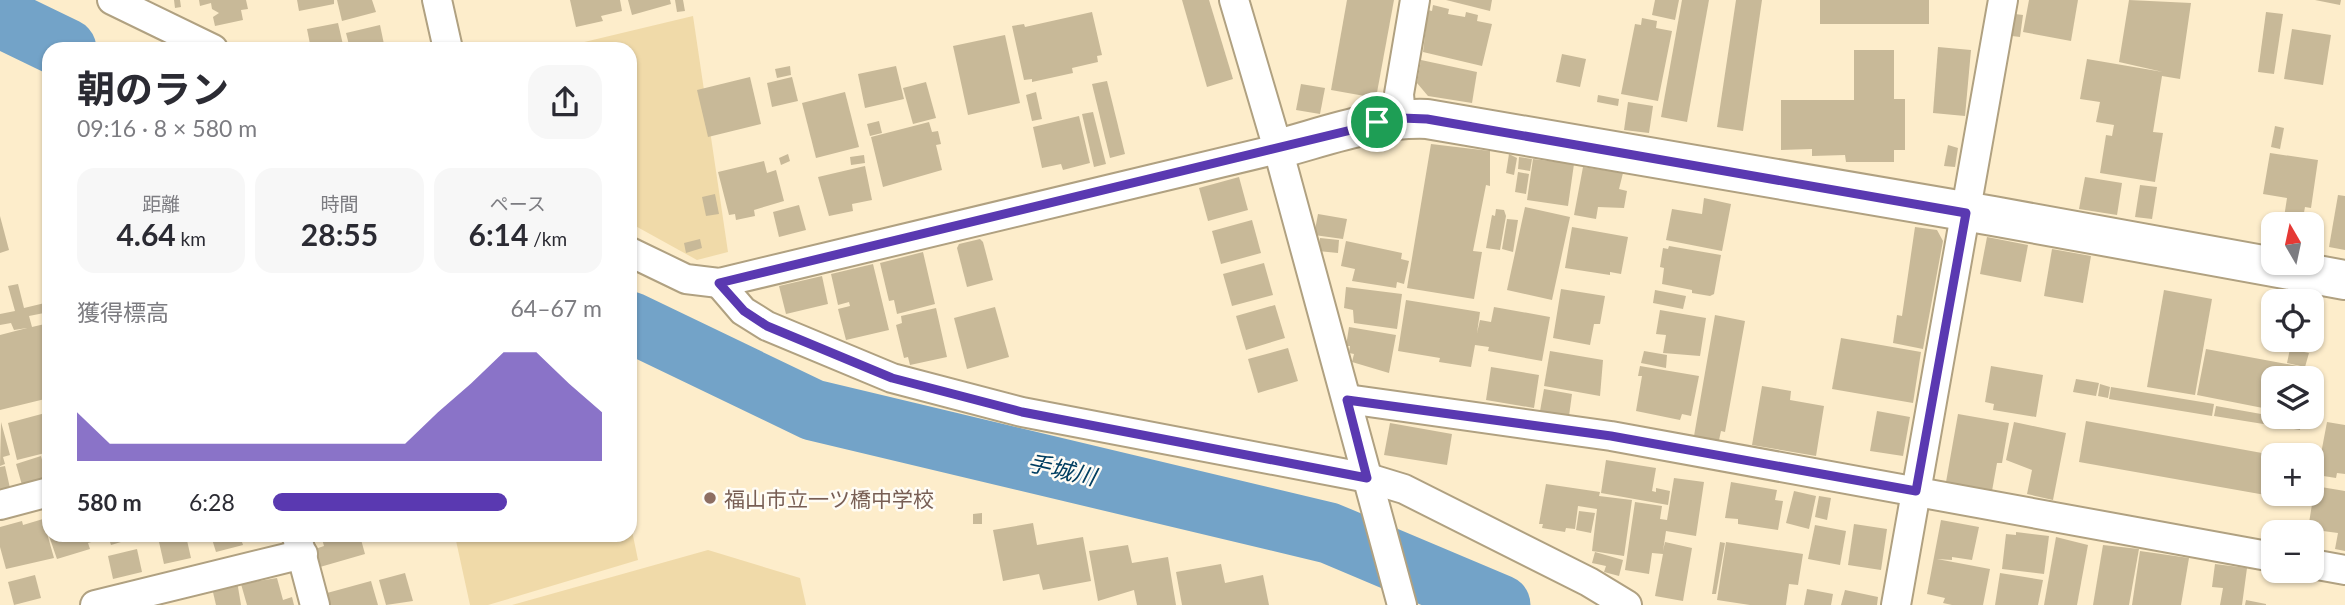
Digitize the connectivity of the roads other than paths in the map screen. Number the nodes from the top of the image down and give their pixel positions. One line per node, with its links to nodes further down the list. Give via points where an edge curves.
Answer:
1 (112, 0): 6 (street)
2 (437, 0): 7 (street)
3 (1234, 0): 9 (street)
4 (1415, 0): 8 (street, via 1399,94)
5 (2003, 0): 10 (street)
6 (199, 42)
7 (447, 42)
8 (1401, 118): 9 (street); 10 (street)
9 (1278, 149): 13 (street); 14 (street)
10 (1966, 213): 12 (street); 16 (street)
11 (637, 255): 13 (street, via 685,279)
12 (2345, 280)
13 (719, 283): 15 (street, via 744,311 767,326 892,378 1022,412)
14 (1347, 400): 15 (street); 16 (street, via 1611,436)
15 (1371, 488): 23 (street); 26 (street, via 1404,489)
16 (1916, 491): 20 (street); 27 (street)
17 (42, 494): 18 (street)
18 (0, 505)
19 (300, 545): 24 (street); 25 (street)
20 (2261, 554)
21 (2324, 566): 22 (street)
22 (2345, 570)
23 (1402, 603)
24 (95, 605)
25 (315, 605)
26 (1627, 605)
27 (1896, 605)

